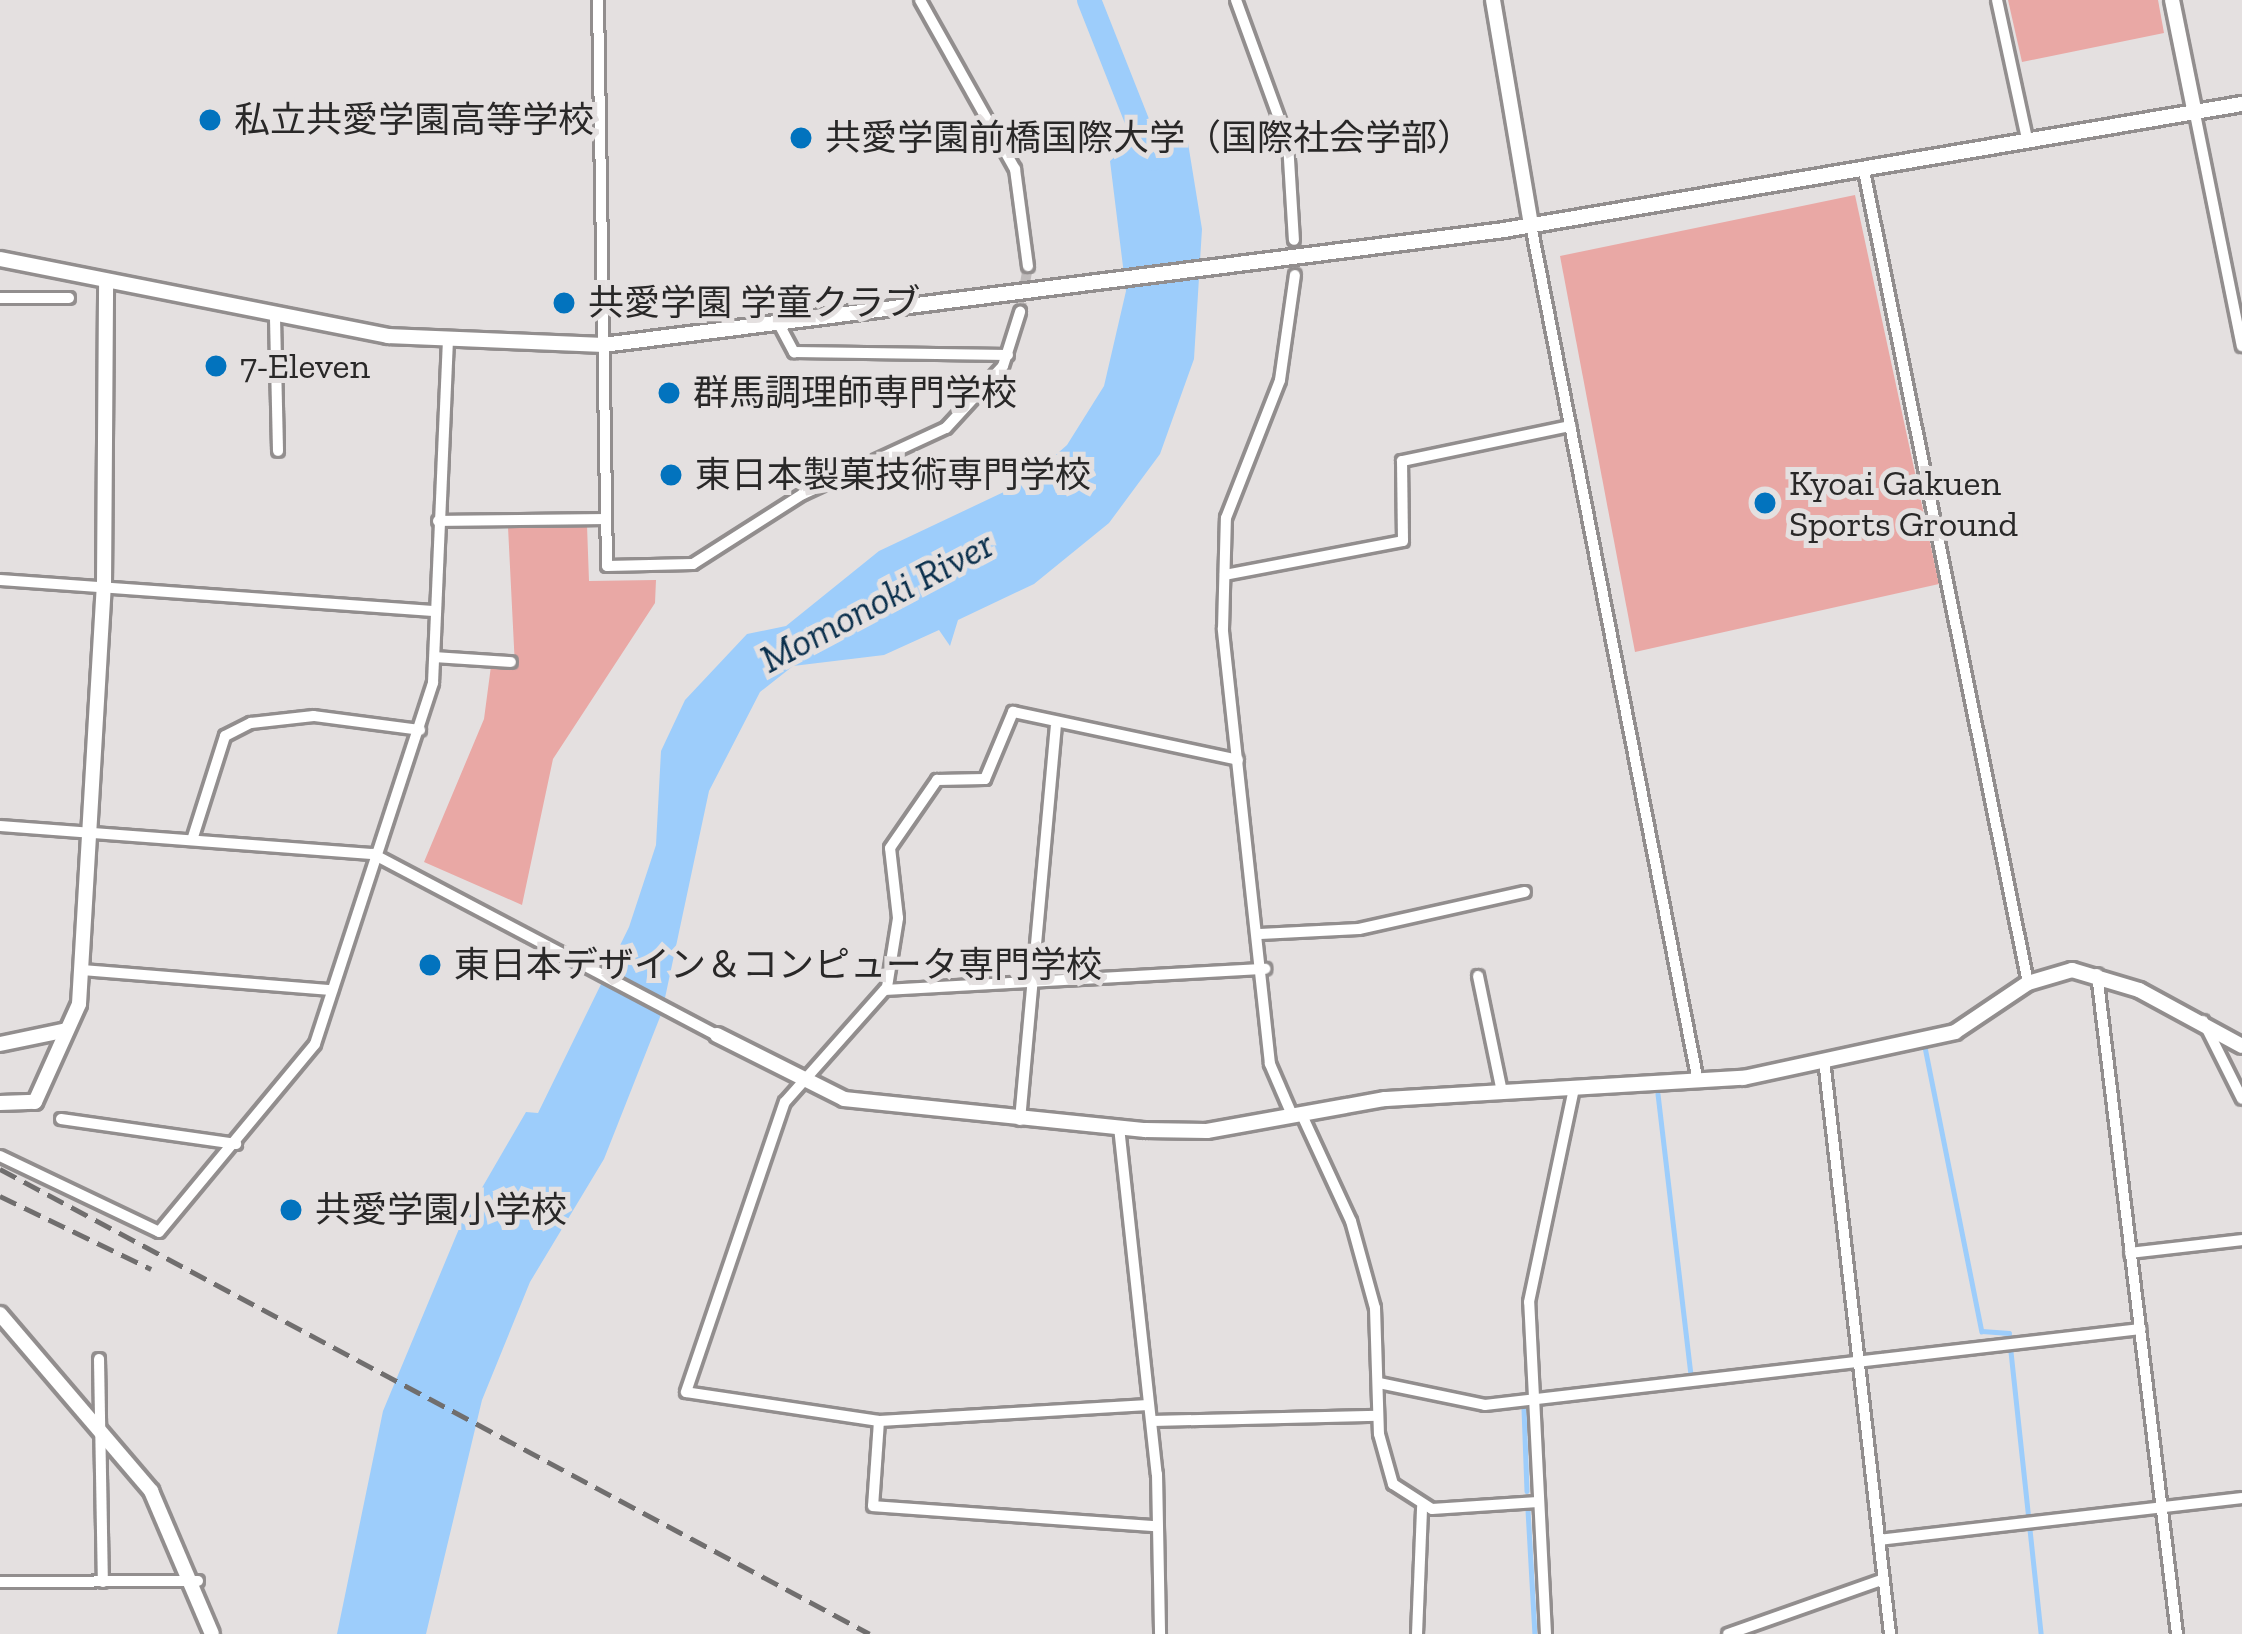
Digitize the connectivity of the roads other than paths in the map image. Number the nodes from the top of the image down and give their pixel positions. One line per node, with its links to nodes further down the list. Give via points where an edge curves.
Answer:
1 (598, 0): 23 (street)
2 (920, 0): 14 (street, via 1010,158)
3 (1236, 0): 12 (street, via 1288,143)
4 (1493, 0): 11 (street)
5 (1997, 0): 9 (street)
6 (2172, 0): 8 (street)
7 (2242, 104): 8 (street)
8 (2194, 109): 9 (street); 24 (street)
9 (2027, 139): 10 (street)
10 (1864, 171): 11 (street); 49 (street)
11 (1531, 225): 21 (street); 26 (street)
12 (1294, 240)
13 (0, 259): 16 (street)
14 (1028, 266)
15 (1295, 275): 30 (street, via 1280,380 1228,510)
16 (106, 282): 20 (street); 32 (street)
17 (0, 298): 18 (street)
18 (69, 298)
19 (1019, 312): 25 (street)
20 (275, 318): 22 (street); 27 (street)
21 (780, 326): 23 (street); 25 (street, via 794,352)
22 (448, 342): 23 (street); 29 (street)
23 (603, 345): 28 (street)
24 (2242, 346)
25 (1008, 355): 28 (street, via 946,428 803,494 693,563 607,566)
26 (1570, 425): 30 (street, via 1402,461 1403,541); 60 (street)
27 (278, 451)
28 (602, 519): 29 (street)
29 (438, 520): 33 (street)
30 (1225, 575): 38 (street)
31 (0, 580): 32 (street)
32 (104, 584): 33 (street); 40 (street)
33 (435, 611): 34 (street)
34 (435, 657): 35 (street); 37 (street)
35 (511, 662)
36 (1056, 728): 38 (street, via 1118,729); 51 (street, via 1013,712 985,779 937,779 893,840 898,918); 52 (street)
37 (421, 730): 41 (street, via 314,716 251,722 225,736); 42 (street)
38 (1238, 760): 44 (street)
39 (0, 826): 40 (street)
40 (86, 831): 41 (street); 46 (street)
41 (193, 837): 42 (street)
42 (373, 854): 50 (street); 55 (street)
43 (1525, 892): 44 (street, via 1359,929)
44 (1260, 934): 45 (street)
45 (1264, 969): 52 (street); 65 (street, via 1270,1064)
46 (81, 970): 50 (street); 53 (street)
47 (2097, 974): 49 (street); 54 (street); 72 (street)
48 (1478, 976): 62 (street)
49 (2028, 983): 58 (street, via 1955,1032)
50 (332, 990): 69 (street, via 305,1060)
51 (885, 990): 52 (street); 59 (street)
52 (1027, 990): 67 (street)
53 (76, 1016): 56 (street, via 52,1041); 64 (street, via 35,1102)
54 (2203, 1021): 57 (street); 63 (street)
55 (718, 1035): 59 (street)
56 (0, 1044)
57 (2242, 1046)
58 (1824, 1060): 60 (street); 76 (street)
59 (802, 1080): 67 (street, via 844,1100); 81 (street, via 785,1102 686,1392)
60 (1698, 1082): 61 (street)
61 (1574, 1088): 62 (street); 78 (street, via 1529,1302)
62 (1502, 1092): 65 (street)
63 (2242, 1099)
64 (0, 1102)
65 (1296, 1114): 68 (street, via 1207,1131); 77 (street, via 1358,1241)
66 (61, 1119): 69 (street)
67 (1020, 1120): 68 (street)
68 (1119, 1127): 79 (street)
69 (236, 1144): 70 (street, via 159,1232)
70 (0, 1156)
71 (2242, 1240): 72 (street)
72 (2131, 1253): 74 (street)
73 (0, 1314): 83 (street)
74 (2141, 1329): 76 (street); 87 (street)
75 (99, 1359): 83 (street)
76 (1859, 1359): 78 (street); 89 (street)
77 (1378, 1383): 78 (street, via 1478,1405); 80 (street)
78 (1534, 1401): 85 (street)
79 (1148, 1405): 81 (street); 82 (street)
80 (1378, 1417): 82 (street); 86 (street, via 1387,1472)
81 (879, 1421): 88 (street, via 874,1506)
82 (1152, 1421): 88 (street)
83 (98, 1423): 92 (street); 93 (street, via 151,1491)
84 (2242, 1498): 87 (street)
85 (1538, 1502): 86 (street); 97 (street)
86 (1422, 1508): 96 (street)
87 (2162, 1509): 89 (street); 100 (street)
88 (1154, 1526): 95 (street)
89 (1879, 1540): 90 (street)
90 (1884, 1579): 98 (street); 99 (street)
91 (0, 1582): 92 (street)
92 (103, 1582): 93 (street)
93 (198, 1582): 94 (street)
94 (212, 1634)
95 (1160, 1634)
96 (1417, 1634)
97 (1546, 1634)
98 (1728, 1634)
99 (1890, 1634)
100 (2177, 1634)

